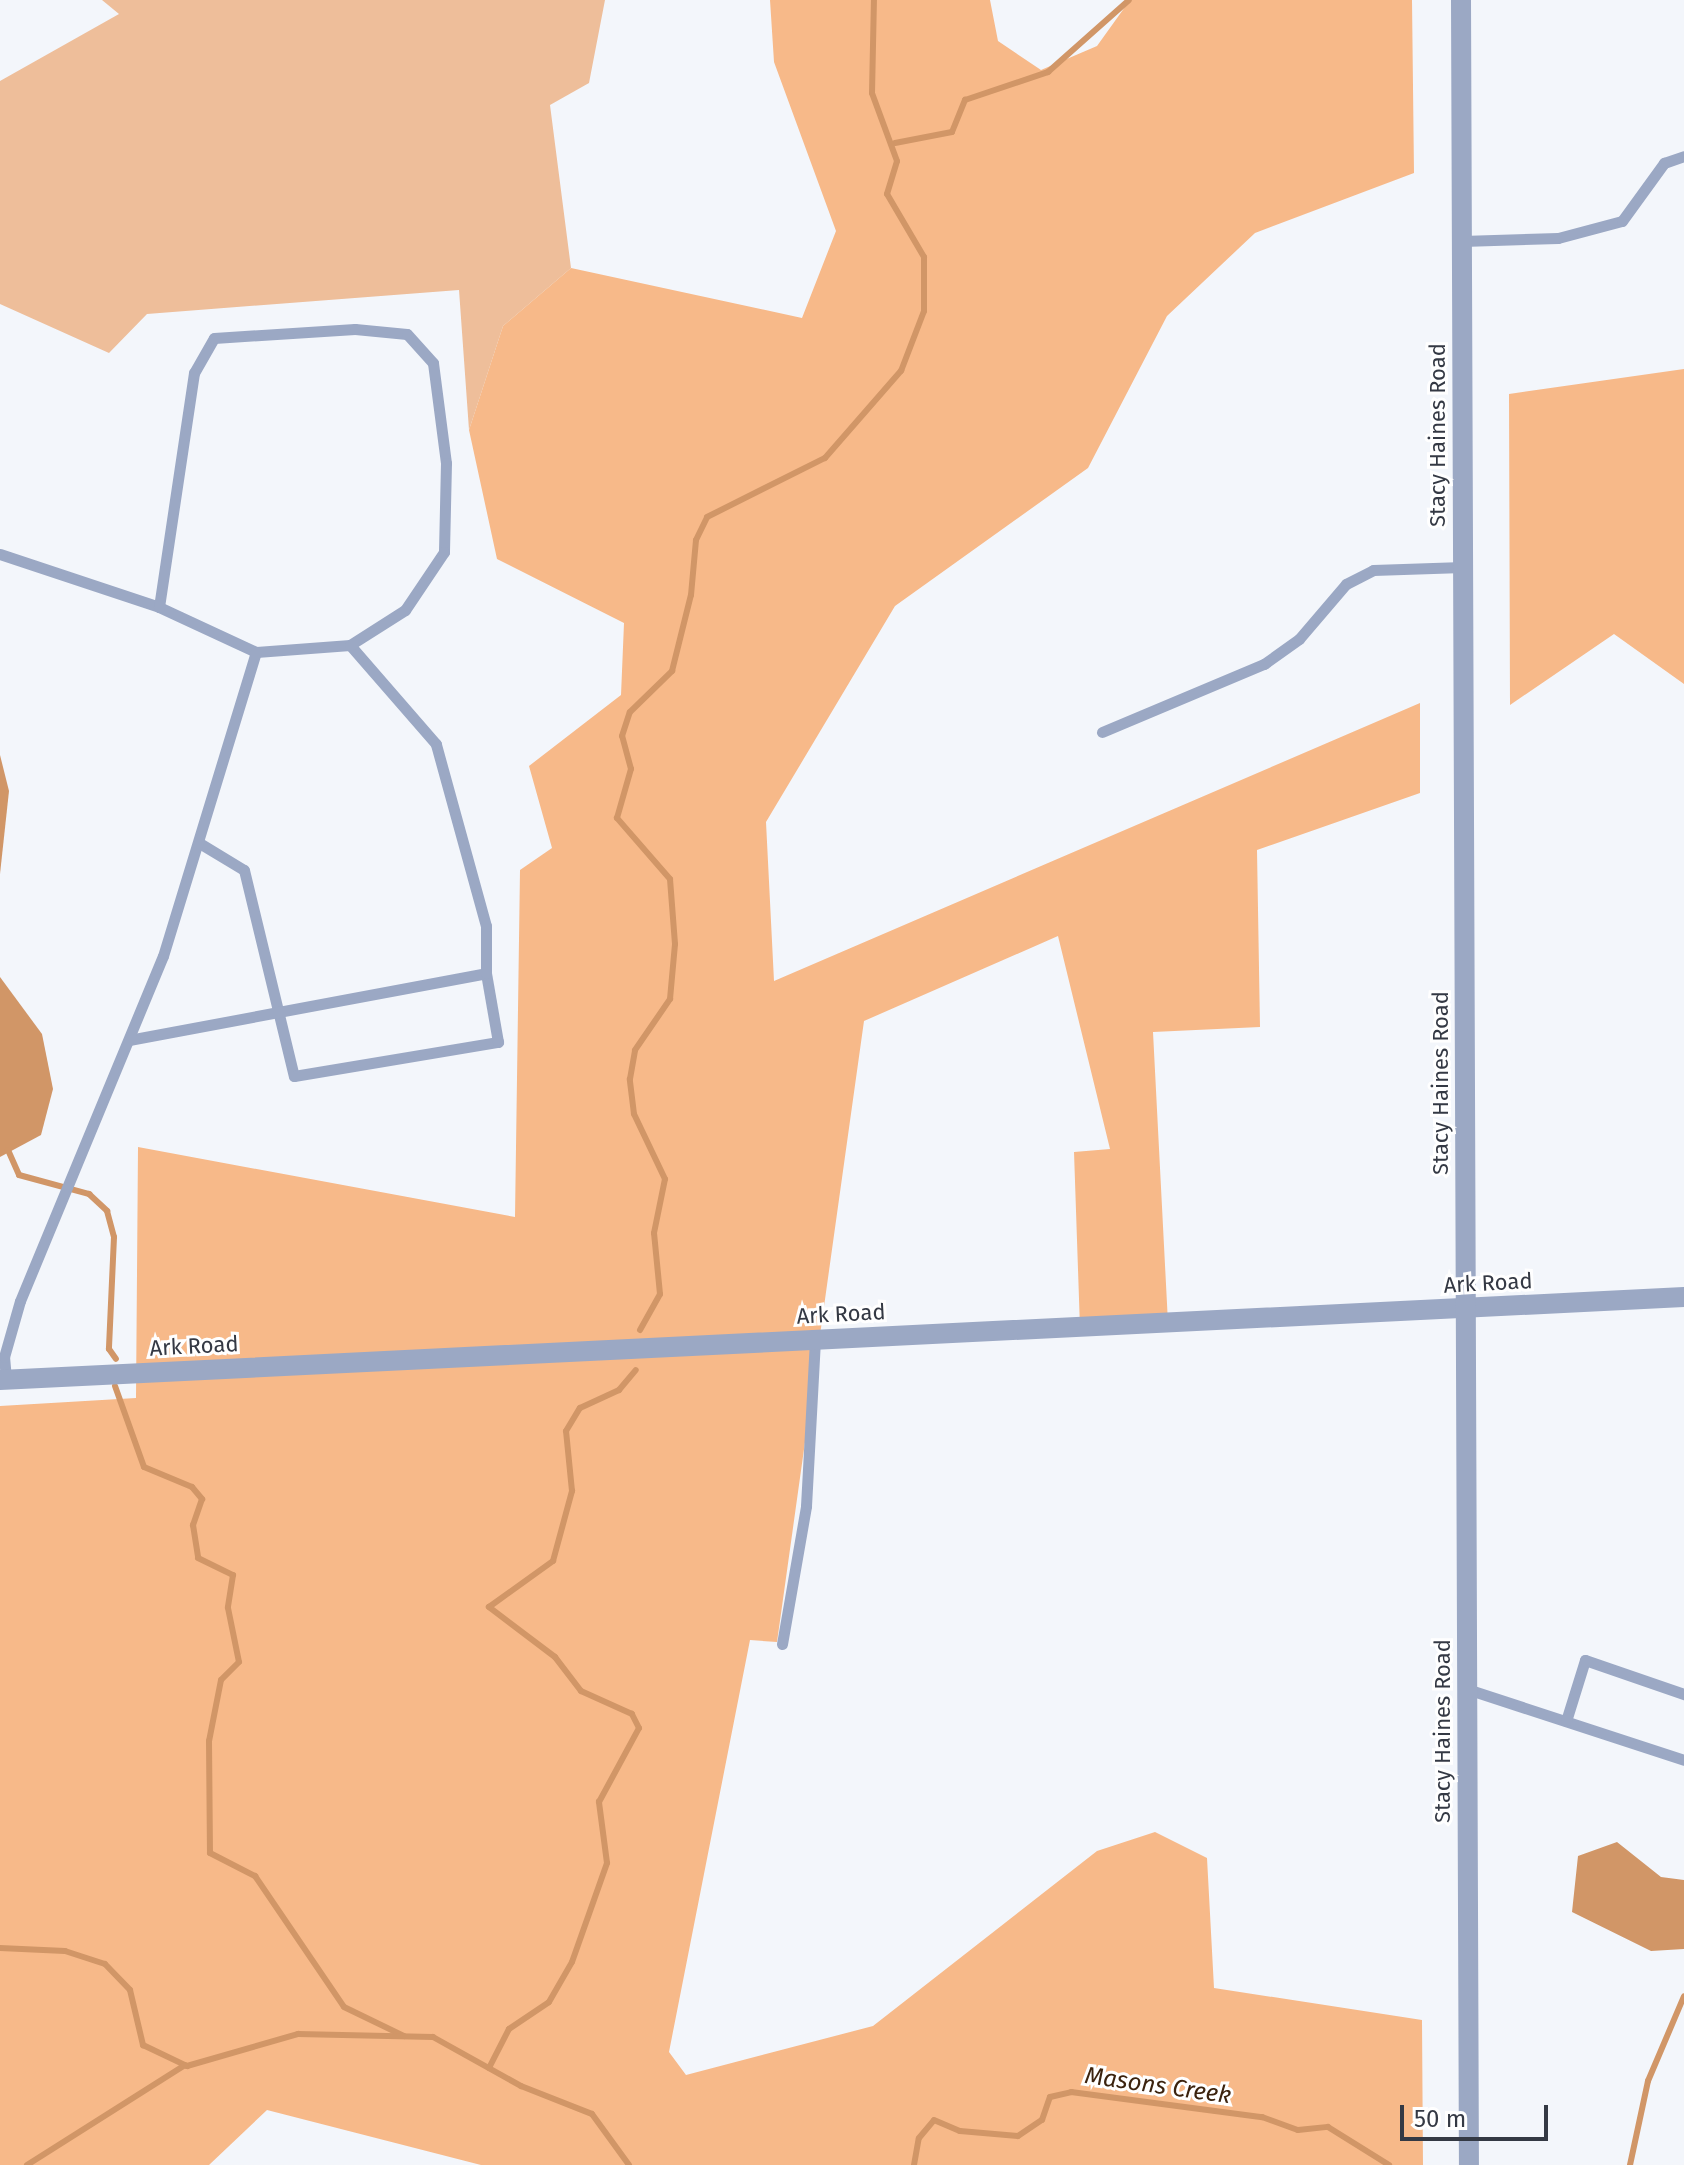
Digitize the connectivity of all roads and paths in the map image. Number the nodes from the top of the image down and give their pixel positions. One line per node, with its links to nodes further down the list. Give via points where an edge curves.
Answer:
1 (1461, 0): 3 (street, Stacy Haines Road)
2 (1684, 156): 3 (lane, via 1664,163 1622,221 1558,238)
3 (1462, 241): 5 (street, Stacy Haines Road)
4 (0, 554): 6 (lane)
5 (1463, 567): 9 (lane, via 1373,570 1346,584 1299,639 1264,664); 15 (street, Stacy Haines Road)
6 (159, 607): 7 (lane, via 194,373 214,338 355,329 407,334 433,363 446,463 444,552 405,610); 8 (lane)
7 (350, 645): 8 (lane); 11 (lane, via 436,744 486,926)
8 (256, 652): 10 (lane)
9 (1102, 732)
10 (201, 844): 12 (lane, via 244,870); 13 (lane)
11 (486, 973): 12 (lane); 12 (lane, via 498,1042 294,1076)
12 (281, 1011): 13 (lane)
13 (129, 1040): 17 (lane, via 36,1263 4,1357)
14 (1684, 1297): 15 (street, Ark Road)
15 (1466, 1308): 16 (street, Ark Road); 19 (street, Stacy Haines Road)
16 (815, 1340): 17 (street, Ark Road); 18 (lane, via 806,1506)
17 (3, 1380)
18 (782, 1644)
19 (1467, 1689): 21 (lane); 23 (street, Stacy Haines Road)
20 (1684, 1694): 21 (lane, via 1585,1660)
21 (1566, 1721): 22 (lane)
22 (1684, 1760)
23 (1469, 2165)

